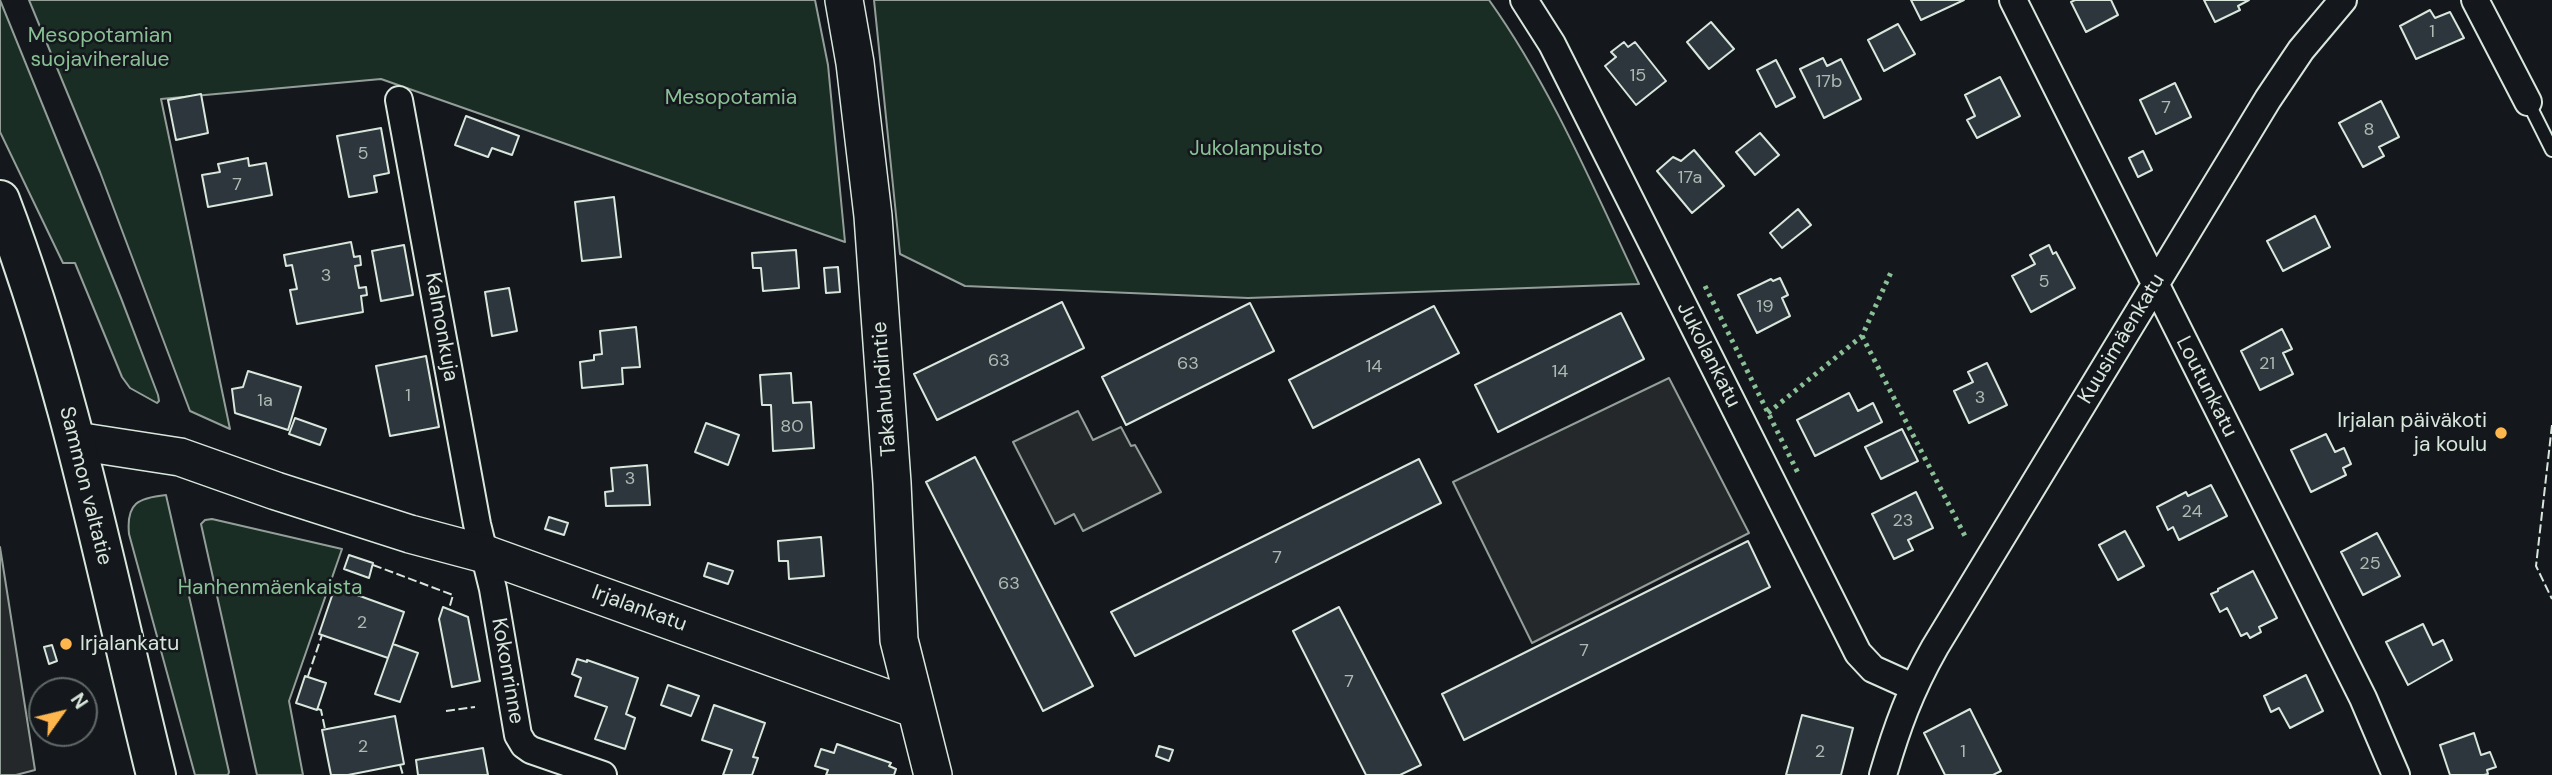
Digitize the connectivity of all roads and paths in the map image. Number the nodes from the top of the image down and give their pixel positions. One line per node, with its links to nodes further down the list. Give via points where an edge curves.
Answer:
1 (844, 0): 14 (street, Takahuhdintie, via 873,216 899,640)
2 (1524, 0): 13 (street, Jukolankatu, via 1552,44 1858,653 1873,669)
3 (2013, 0): 10 (street, Loutunkatu)
4 (2343, 0): 10 (street, Kuusimäenkatu, via 2268,99)
5 (2475, 0): 7 (street)
6 (399, 100): 12 (street, Kalmonkuja)
7 (2528, 102): 8 (lane)
8 (2552, 150)
9 (0, 200): 11 (main road, Sammon valtatie, via 36,301)
10 (2155, 285): 13 (street, Kuusimäenkatu); 19 (street, Loutunkatu, via 2363,698)
11 (76, 441): 12 (street, Irjalankatu, via 180,457 316,504); 15 (main road, Sammon valtatie)
12 (485, 554): 14 (street, Irjalankatu); 16 (street, Kokonrinne, via 518,735 531,750)
13 (1913, 687): 18 (street, Kuusimäenkatu)
14 (916, 709): 17 (street, Takahuhdintie)
15 (156, 775)
16 (603, 775)
17 (933, 775)
18 (1883, 775)
19 (2396, 775)

